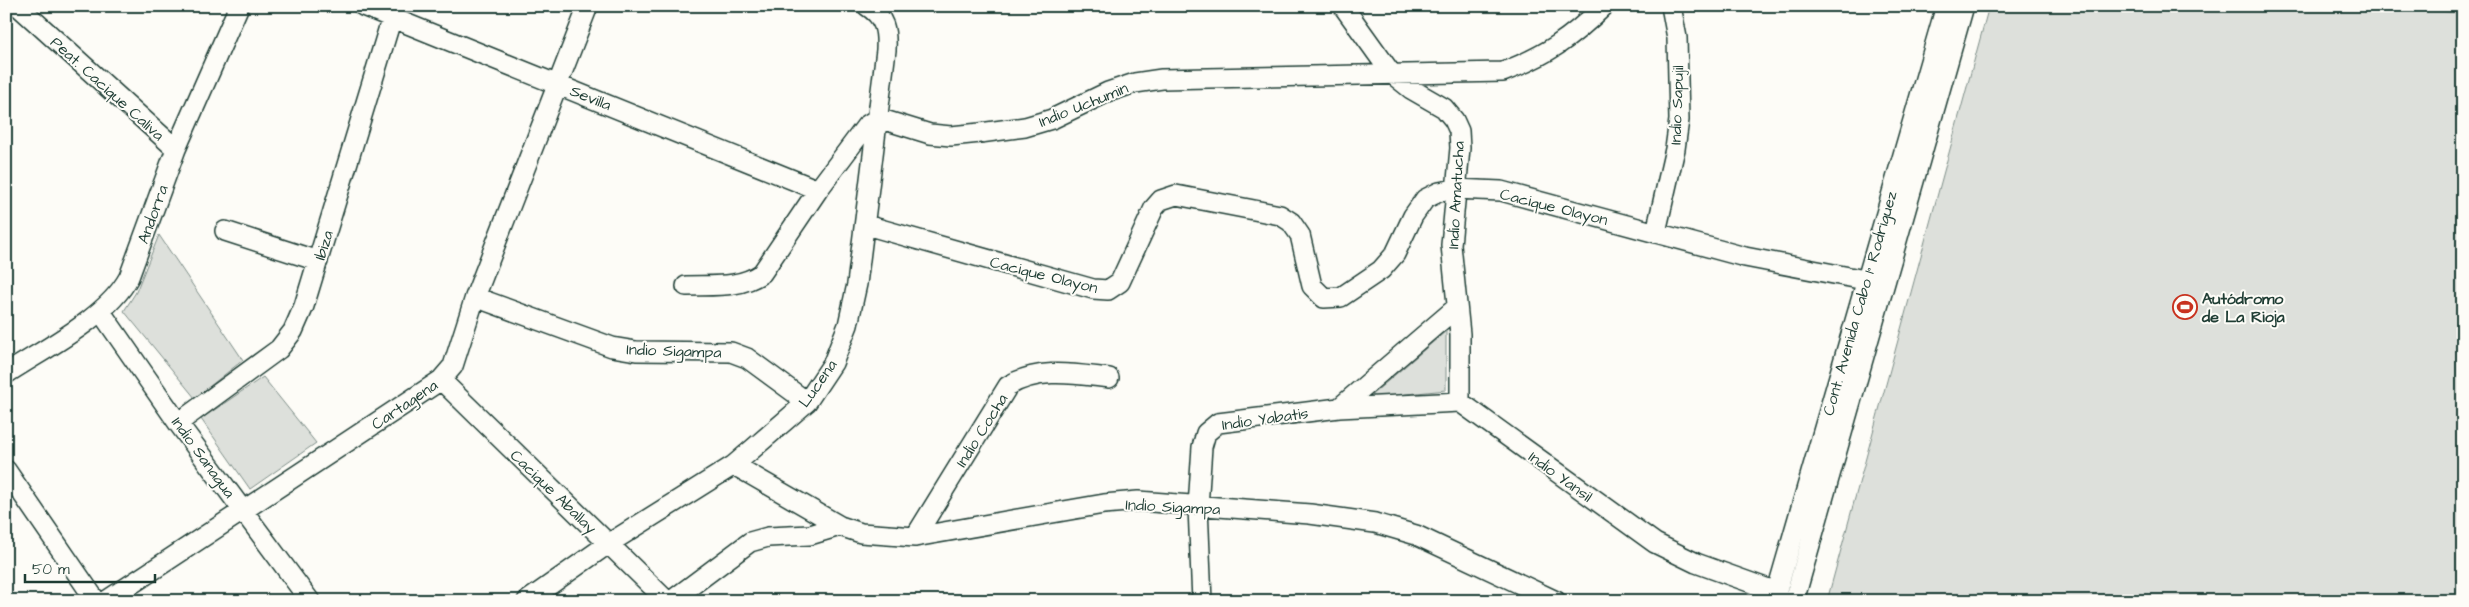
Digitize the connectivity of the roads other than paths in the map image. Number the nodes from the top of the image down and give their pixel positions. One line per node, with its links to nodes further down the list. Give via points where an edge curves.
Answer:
1 (18, 6): 15 (street, Peat. Cacique Caliva)
2 (239, 6): 15 (street, Andorra)
3 (363, 6): 11 (street, Sevilla)
4 (588, 6): 13 (street, Cartagena)
5 (868, 6): 14 (street, Lucena, via 883,19 887,35)
6 (1343, 6): 12 (street, Indio Amatucha)
7 (1604, 6): 12 (street, Indio Uchumin, via 1562,44 1503,72)
8 (1671, 6): 20 (street, Indio Sapujil, via 1677,38 1679,120)
9 (1946, 6): 22 (street, Cont. Avenida Cabo 1° Rodriguez)
10 (1964, 6): 50 (street, Cont. Avenida Cabo 1° Rodriguez)
11 (392, 16): 13 (street, Sevilla); 21 (street, Ibiza)
12 (1390, 74): 14 (street, Indio Uchumin, via 1162,79 1108,92 1052,119 1025,127 958,135 930,134); 16 (street, Indio Amatucha, via 1444,108 1454,120 1459,131 1460,148)
13 (558, 84): 17 (street, Sevilla); 24 (street, Cartagena)
14 (878, 118): 17 (street, via 866,126); 18 (street, Lucena)
15 (176, 149): 26 (street, Andorra, via 129,277 122,292)
16 (1455, 189): 18 (street, Cacique Olayon, via 1424,199 1395,254 1381,270 1341,297 1324,298 1312,286 1300,235 1291,222 1280,215 1176,195 1162,200 1154,208 1120,282 1108,290 1093,289); 20 (street, Cacique Olayon, via 1501,191); 25 (street, Indio Amatucha, via 1451,245)
17 (818, 190): 23 (street, via 762,273 752,280 733,285)
18 (866, 225): 30 (street, Lucena, via 848,325 833,363)
19 (225, 232): 21 (street)
20 (1656, 232): 22 (street, Cacique Olayon, via 1745,257)
21 (318, 261): 33 (street, Ibiza, via 293,331 279,349)
22 (1865, 280): 41 (street, Cont. Avenida Cabo 1° Rodriguez)
23 (686, 286)
24 (475, 297): 29 (street, Cartagena, via 453,366); 30 (street, Indio Sigampa, via 612,347 636,351 732,352 747,358)
25 (1457, 307): 31 (street, Indio Amatucha); 32 (street)
26 (101, 312): 27 (street, Andorra); 33 (street, Indio Sanagua)
27 (6, 374)
28 (1109, 378): 39 (street, Indio Cocha, via 1057,373 1023,376 1008,386)
29 (441, 380): 37 (street, Cartagena); 40 (street, Cacique Aballay)
30 (807, 402): 34 (street, Lucena)
31 (1460, 402): 32 (street); 41 (street, Indio Yansil, via 1655,543)
32 (1339, 408): 36 (street, Indio Yabatis, via 1218,423 1206,433 1204,440)
33 (178, 423): 37 (street, Indio Sanagua)
34 (734, 465): 38 (street, Indio Sigampa); 40 (street, Lucena)
35 (6, 470): 42 (street)
36 (1198, 507): 39 (street, Indio Sigampa, via 1138,501 1104,504); 48 (street, Indio Yabatis); 49 (street, Indio Sigampa, via 1375,522 1416,535)
37 (243, 511): 43 (street, Cartagena); 44 (street, Indio Sanagua)
38 (840, 526): 39 (street, Indio Sigampa, via 861,533); 47 (street, via 810,535 768,537 750,542)
39 (914, 537)
40 (608, 544): 45 (street, Lucena); 46 (street, Cacique Aballay)
41 (1775, 596)
42 (96, 601)
43 (106, 601)
44 (310, 601)
45 (527, 601)
46 (667, 601)
47 (672, 601)
48 (1202, 601)
49 (1556, 601)
50 (1794, 601)

